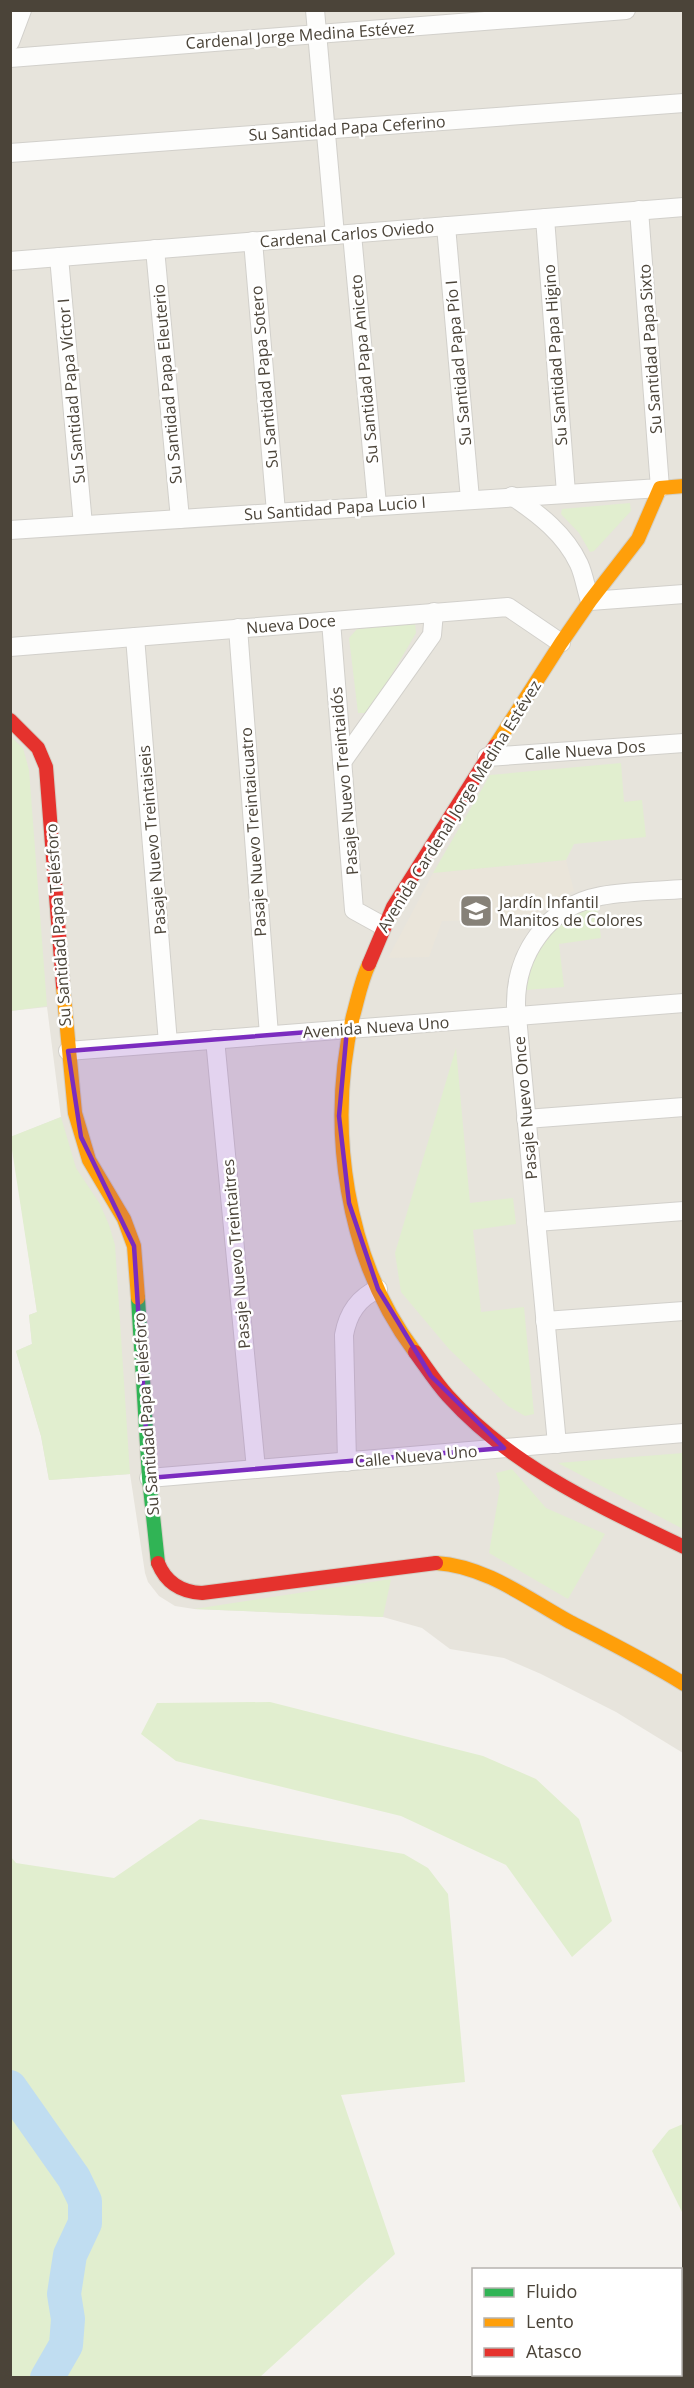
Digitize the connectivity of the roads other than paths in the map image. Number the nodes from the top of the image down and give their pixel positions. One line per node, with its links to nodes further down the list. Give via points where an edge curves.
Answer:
1 (22, 10): 5 (street)
2 (315, 10): 4 (street, Su Santidad Papa Aniceto)
3 (626, 10): 4 (street, Cardenal Jorge Medina Estévez)
4 (317, 34): 6 (street, Cardenal Jorge Medina Estévez); 8 (street, Su Santidad Papa Aniceto)
5 (10, 42)
6 (10, 58)
7 (684, 103): 8 (street, Su Santidad Papa Ceferino)
8 (325, 129): 9 (street, Su Santidad Papa Ceferino); 14 (street, Su Santidad Papa Aniceto)
9 (10, 153)
10 (684, 207): 11 (street, Cardenal Carlos Oviedo)
11 (639, 210): 12 (street, Cardenal Carlos Oviedo); 20 (street, Su Santidad Papa Sixto)
12 (545, 218): 13 (street, Cardenal Carlos Oviedo); 21 (street, Su Santidad Papa Higino)
13 (446, 226): 14 (street, Cardenal Carlos Oviedo); 23 (street, Su Santidad Papa Pío I)
14 (343, 234): 15 (street, Cardenal Carlos Oviedo); 24 (street, Su Santidad Papa Aniceto)
15 (254, 242): 16 (street, Cardenal Carlos Oviedo); 25 (street, Su Santidad Papa Sotero)
16 (155, 249): 17 (street, Cardenal Carlos Oviedo); 26 (street, Su Santidad Papa Eleuterio)
17 (59, 257): 18 (street, Cardenal Carlos Oviedo); 27 (street, Su Santidad Papa Víctor I)
18 (10, 261)
19 (684, 486): 20 (street)
20 (660, 488): 21 (street, Su Santidad Papa Lucio I); 30 (street, Avenida Cardenal Jorge Medina Estévez, via 638,539)
21 (566, 493): 22 (street, Su Santidad Papa Lucio I)
22 (512, 496): 23 (street, Su Santidad Papa Lucio I); 30 (street, via 542,517 565,542 579,564)
23 (470, 499): 24 (street, Su Santidad Papa Lucio I)
24 (377, 505): 25 (street, Su Santidad Papa Lucio I)
25 (276, 512): 26 (street, Su Santidad Papa Lucio I)
26 (180, 519): 27 (street, Su Santidad Papa Lucio I)
27 (83, 525): 28 (street, Su Santidad Papa Lucio I)
28 (10, 530)
29 (684, 594): 30 (street)
30 (590, 601): 35 (street, Avenida Cardenal Jorge Medina Estévez)
31 (434, 612): 32 (street, Nueva Doce); 35 (street, Nueva Doce, via 508,607); 40 (street, via 432,635)
32 (331, 621): 33 (street, Nueva Doce); 40 (street, Pasaje Nuevo Treintaidós)
33 (238, 628): 34 (street, Nueva Doce); 46 (street, Pasaje Nuevo Treintaicuatro)
34 (135, 637): 36 (street, Nueva Doce); 48 (street, Pasaje Nuevo Treintaiseis)
35 (561, 643): 39 (street, Avenida Cardenal Jorge Medina Estévez)
36 (10, 647)
37 (10, 720): 49 (street, Su Santidad Papa Telésforo, via 38,748 46,767)
38 (684, 743): 39 (street, Calle Nueva Dos)
39 (487, 757): 42 (street, Avenida Cardenal Jorge Medina Estévez)
40 (342, 762): 42 (street, Pasaje Nuevo Treintaidós, via 354,910)
41 (684, 889): 44 (street, Pasaje Nuevo Once, via 602,896 561,912 537,936 521,964)
42 (383, 926): 45 (street, Avenida Cardenal Jorge Medina Estévez)
43 (684, 1003): 44 (street, Avenida Nueva Uno)
44 (517, 1016): 45 (street, Avenida Nueva Uno); 51 (street, Pasaje Nuevo Once)
45 (347, 1029): 46 (street, Avenida Nueva Uno); 54 (street, Avenida Cardenal Jorge Medina Estévez, via 340,1087 341,1154 356,1232)
46 (269, 1035): 47 (street, Avenida Nueva Uno)
47 (215, 1039): 48 (street, Avenida Nueva Uno); 61 (street, Pasaje Nuevo Treintaitres)
48 (168, 1043): 49 (street, Avenida Nueva Uno)
49 (68, 1051): 62 (street, Su Santidad Papa Telésforo, via 81,1137 97,1178 124,1219 134,1246)
50 (684, 1107): 51 (street)
51 (526, 1119): 53 (street, Pasaje Nuevo Once)
52 (684, 1211): 53 (street)
53 (536, 1222): 56 (street, Pasaje Nuevo Once)
54 (378, 1289): 59 (street, Avenida Cardenal Jorge Medina Estévez, via 431,1376); 60 (street, via 355,1306 346,1324)
55 (684, 1311): 56 (street)
56 (545, 1322): 58 (street, Pasaje Nuevo Once)
57 (684, 1433): 58 (street, Calle Nueva Uno)
58 (556, 1444): 59 (street, Calle Nueva Uno)
59 (504, 1448): 60 (street, Calle Nueva Uno); 63 (street, Avenida Cardenal Jorge Medina Estévez, via 594,1506)
60 (347, 1462): 61 (street, Calle Nueva Uno)
61 (256, 1469): 62 (street, Calle Nueva Uno)
62 (149, 1478): 64 (street, Su Santidad Papa Telésforo, via 158,1564 167,1581 183,1591 202,1593 429,1563 466,1567 609,1640)
63 (684, 1547)
64 (684, 1684)

